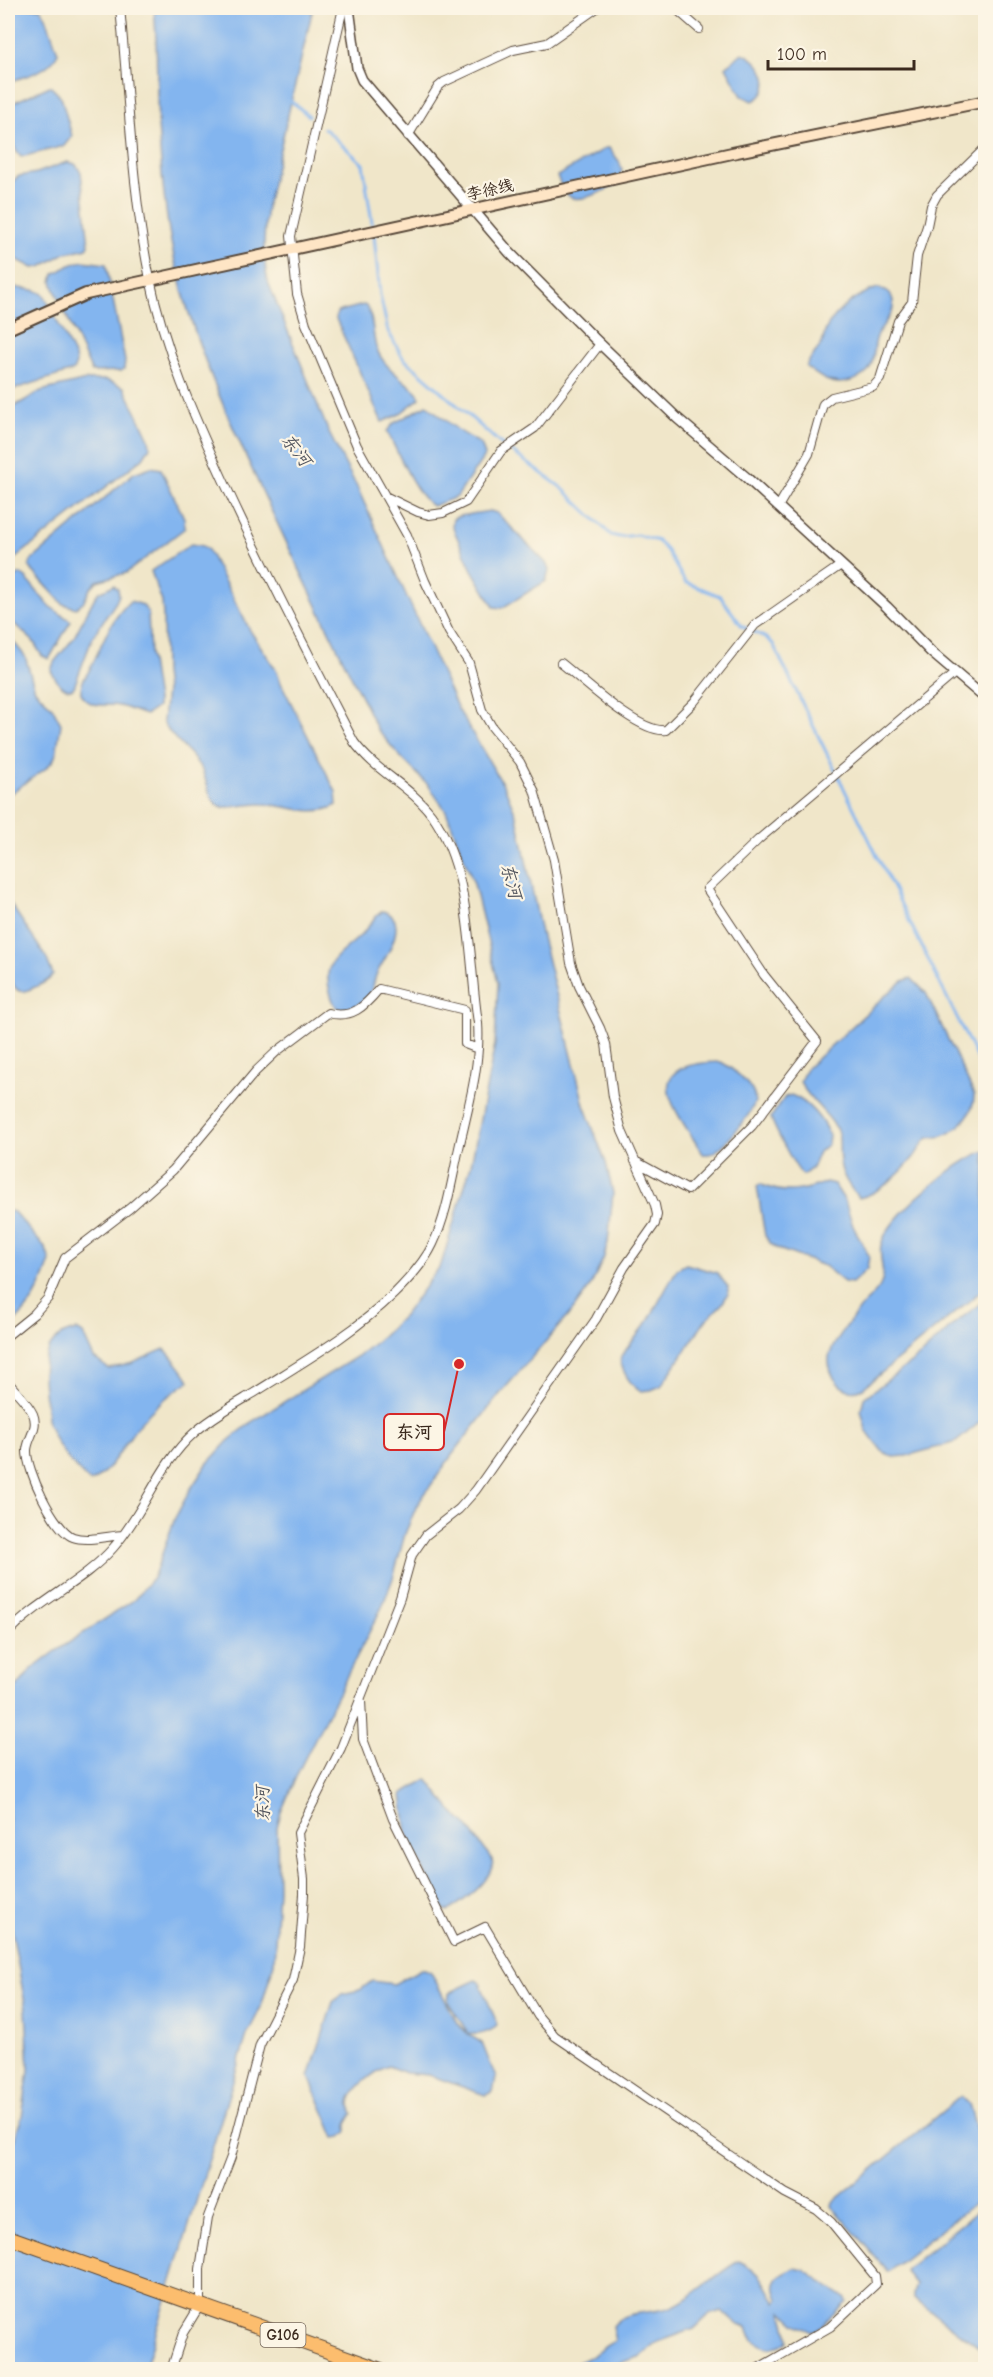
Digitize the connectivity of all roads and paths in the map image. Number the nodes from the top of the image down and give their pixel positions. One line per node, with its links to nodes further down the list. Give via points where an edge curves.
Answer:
1 (120, 8): 18 (street, via 145,252 172,362 253,545 354,742 422,803 450,845 461,887)
2 (343, 8): 12 (street, via 291,236 292,262 306,324 357,446)
3 (349, 8): 8 (street, via 357,68 367,87)
4 (597, 8): 8 (street, via 547,43 513,50 444,82)
5 (675, 8): 6 (street)
6 (699, 29)
7 (986, 100): 10 (main road, 李徐线, via 86,294)
8 (408, 136): 11 (street, via 510,253)
9 (986, 147): 13 (street, via 937,195 931,206 917,256 912,302 898,321 880,379 873,387 832,397 823,404 809,454)
10 (8, 329)
11 (600, 344): 12 (street, via 535,428 501,451 466,502 455,509 423,514); 13 (street)
12 (384, 495): 19 (street, via 468,663 482,710 520,762 534,790 554,860 571,963 603,1036 617,1114)
13 (778, 507): 14 (street)
14 (841, 565): 15 (street, via 767,615 687,710 661,731 610,704); 16 (street)
15 (561, 663)
16 (955, 673): 17 (street); 19 (street, via 758,840 707,889 764,975 818,1041 752,1126 688,1190)
17 (986, 699)
18 (478, 1049): 20 (street, via 465,1044 465,1010 408,995 379,989 351,1014 328,1013 256,1071 173,1170 65,1258 48,1298); 22 (street, via 442,1218 433,1244 417,1270 355,1329 193,1434 172,1458)
19 (634, 1161): 24 (street, via 657,1210 655,1224 578,1346 476,1490 459,1509 426,1534 412,1555 400,1598)
20 (8, 1335)
21 (8, 1382): 22 (street, via 34,1416 35,1427 27,1449 30,1467 60,1527 78,1538)
22 (123, 1535): 23 (street, via 98,1563)
23 (8, 1633)
24 (361, 1698): 26 (street, via 329,1776 298,1833 304,1879 300,1947 293,1980 260,2045 231,2157 208,2217 200,2269); 29 (street, via 363,1739 393,1819 454,1942 485,1927 538,2016 555,2036 785,2193 816,2209 837,2228 875,2276 876,2284 830,2326)
25 (8, 2237): 26 (highway, G106)
26 (200, 2305): 27 (street, via 183,2333); 28 (highway, G106)
27 (171, 2370)
28 (381, 2370)
29 (755, 2370)

